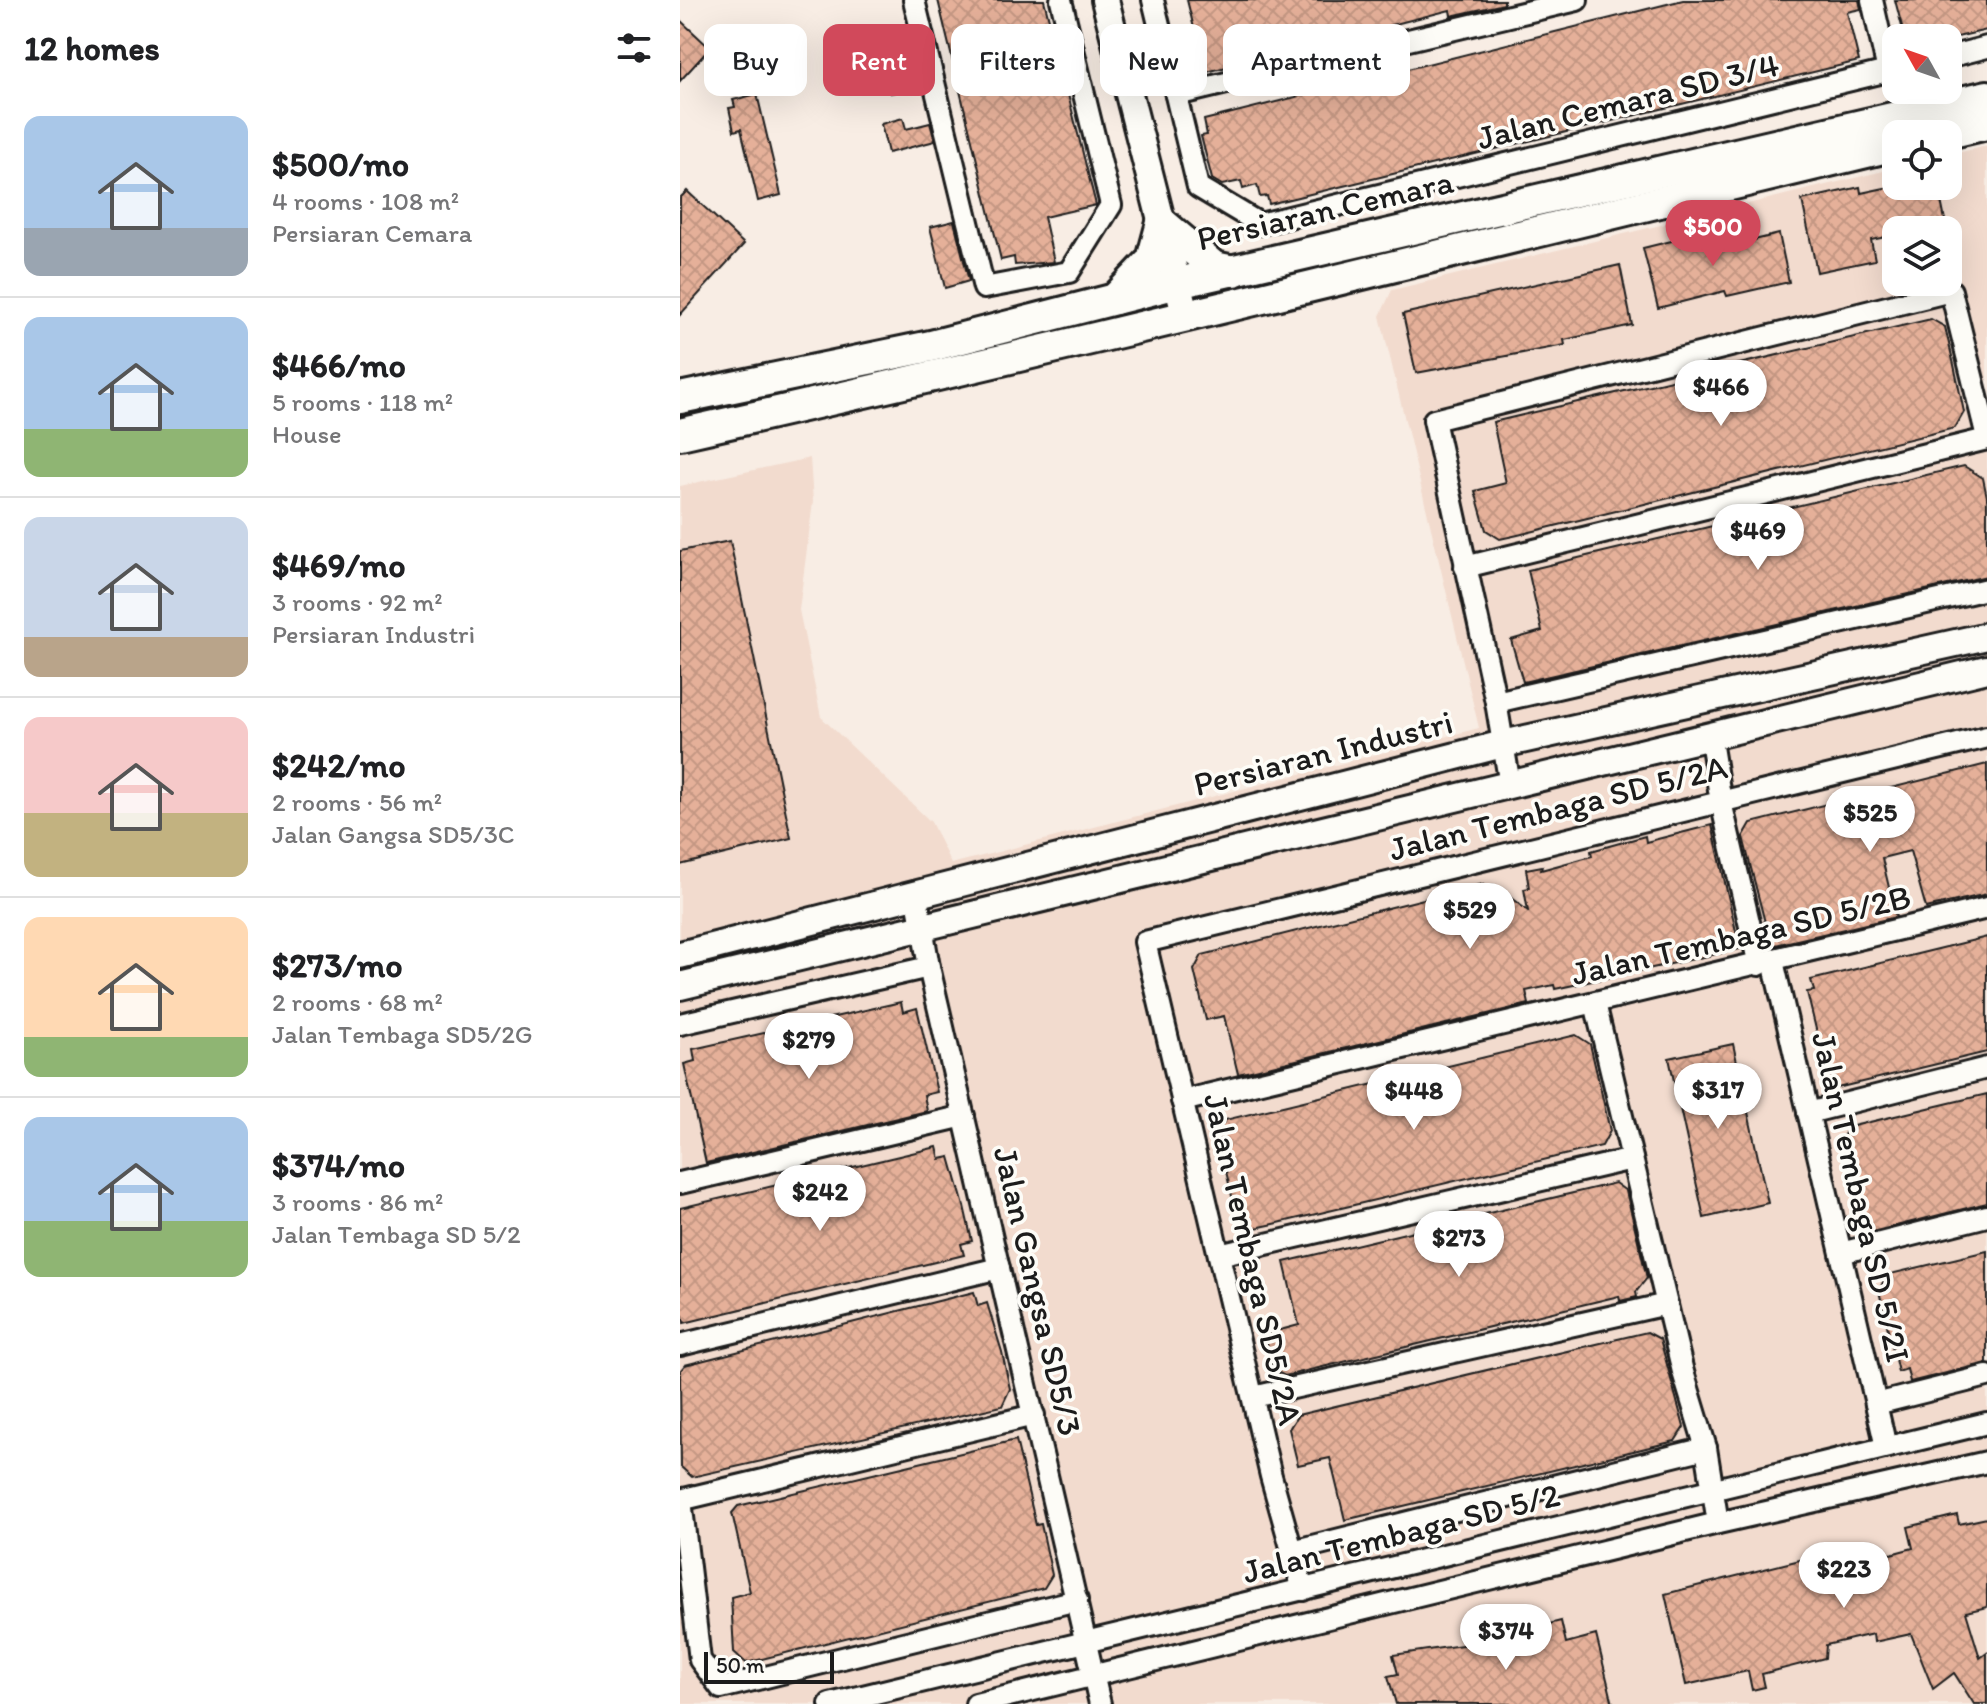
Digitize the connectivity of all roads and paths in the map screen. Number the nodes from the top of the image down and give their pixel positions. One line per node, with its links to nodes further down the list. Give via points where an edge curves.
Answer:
1 (914, 0): 2 (street, via 984,288 1069,272 1111,205)
2 (1061, 0)
3 (1105, 0): 16 (street)
4 (1153, 0): 7 (street, Jalan Cemara SD 3/4)
5 (1577, 0): 12 (street)
6 (1872, 0): 8 (street)
7 (1159, 24)
8 (1882, 35)
9 (1987, 47): 10 (street)
10 (1962, 53)
11 (1882, 72): 13 (street, Jalan Cemara SD 3/4, via 1260,224 1198,187)
12 (1207, 88)
13 (1176, 96)
14 (1987, 96): 17 (main road, Persiaran Cemara)
15 (1882, 148): 20 (main road, Persiaran Cemara)
16 (1162, 223): 17 (main road, via 1214,267); 18 (street); 19 (main road, via 1152,260)
17 (1234, 271): 18 (main road, Persiaran Cemara)
18 (1178, 283): 19 (main road, Persiaran Cemara); 20 (street)
19 (1113, 301): 21 (main road, Persiaran Cemara, via 931,346)
20 (1185, 314): 22 (main road, Persiaran Cemara, via 968,370)
21 (680, 398)
22 (680, 434)
23 (1987, 438): 24 (street); 24 (street, via 1951,291 1434,420)
24 (1465, 567): 28 (street)
25 (1987, 589): 28 (street)
26 (1987, 636): 31 (street, Persiaran Industri)
27 (1987, 669): 29 (street)
28 (1496, 702): 31 (street)
29 (1710, 734): 32 (street); 33 (street, Jalan Tembaga SD 5/2I)
30 (1987, 737): 33 (street, Jalan Tembaga SD 5/2A)
31 (1503, 744): 32 (street); 34 (street, Persiaran Industri)
32 (1510, 785): 36 (street)
33 (1721, 802): 37 (street, Jalan Tembaga SD 5/2A); 39 (street, Jalan Tembaga SD 5/2I)
34 (916, 892): 36 (street, Jalan Gangsa SD5/3); 38 (street, Persiaran Industri)
35 (1987, 908): 39 (street, Jalan Tembaga SD 5/2B)
36 (923, 930): 40 (street, Jalan Gangsa SD5/3); 41 (street)
37 (1145, 942): 45 (street, Jalan Tembaga SD5/2A)
38 (680, 955)
39 (1766, 963): 42 (street, Jalan Tembaga SD 5/2B); 46 (street, Jalan Tembaga SD 5/2I)
40 (929, 967): 43 (street); 47 (street, Jalan Gangsa SD5/3)
41 (680, 986)
42 (1595, 1003): 45 (street, Jalan Tembaga SD 5/2B); 48 (street)
43 (680, 1024)
44 (1987, 1068): 46 (street)
45 (1182, 1101): 52 (street, Jalan Tembaga SD5/2A)
46 (1808, 1113): 51 (street, Jalan Tembaga SD 5/2I)
47 (964, 1116): 49 (street); 53 (street, Jalan Gangsa SD5/3)
48 (1632, 1159): 52 (street); 54 (street)
49 (680, 1183)
50 (1987, 1216): 51 (street)
51 (1841, 1253): 58 (street, Jalan Tembaga SD 5/2I)
52 (1219, 1255): 57 (street, Jalan Tembaga SD5/2A)
53 (999, 1268): 55 (street); 59 (street, Jalan Gangsa SD5/3)
54 (1667, 1304): 57 (street); 62 (street)
55 (680, 1345)
56 (1987, 1376): 58 (street)
57 (1253, 1397): 67 (street, Jalan Tembaga SD5/2A)
58 (1876, 1404): 61 (street, Jalan Tembaga SD 5/2I)
59 (1034, 1415): 65 (street); 69 (street, Jalan Gangsa SD5/3)
60 (1987, 1423): 61 (street, Jalan Tembaga SD 5/2)
61 (1886, 1447): 64 (street, Jalan Tembaga SD 5/2)
62 (1706, 1448): 64 (street); 67 (street)
63 (1987, 1462): 66 (street, Jalan Tembaga SD 5/2)
64 (1712, 1490): 66 (street); 68 (street, Jalan Tembaga SD 5/2)
65 (681, 1500): 69 (street, via 700,1660 721,1688)
66 (1718, 1523): 71 (street, Jalan Tembaga SD 5/2)
67 (1292, 1551): 68 (street, Jalan Tembaga SD5/2A)
68 (1303, 1590): 70 (street, Jalan Tembaga SD 5/2)
69 (1077, 1600): 70 (street, Jalan Gangsa SD5/3)
70 (1087, 1641): 71 (street, Jalan Gangsa SD5/3); 72 (street, Jalan Tembaga SD 5/2)
71 (1094, 1674): 73 (street, Jalan Tembaga SD 5/2); 74 (street, Jalan Gangsa SD5/3)
72 (830, 1704)
73 (976, 1704)
74 (1100, 1704)

